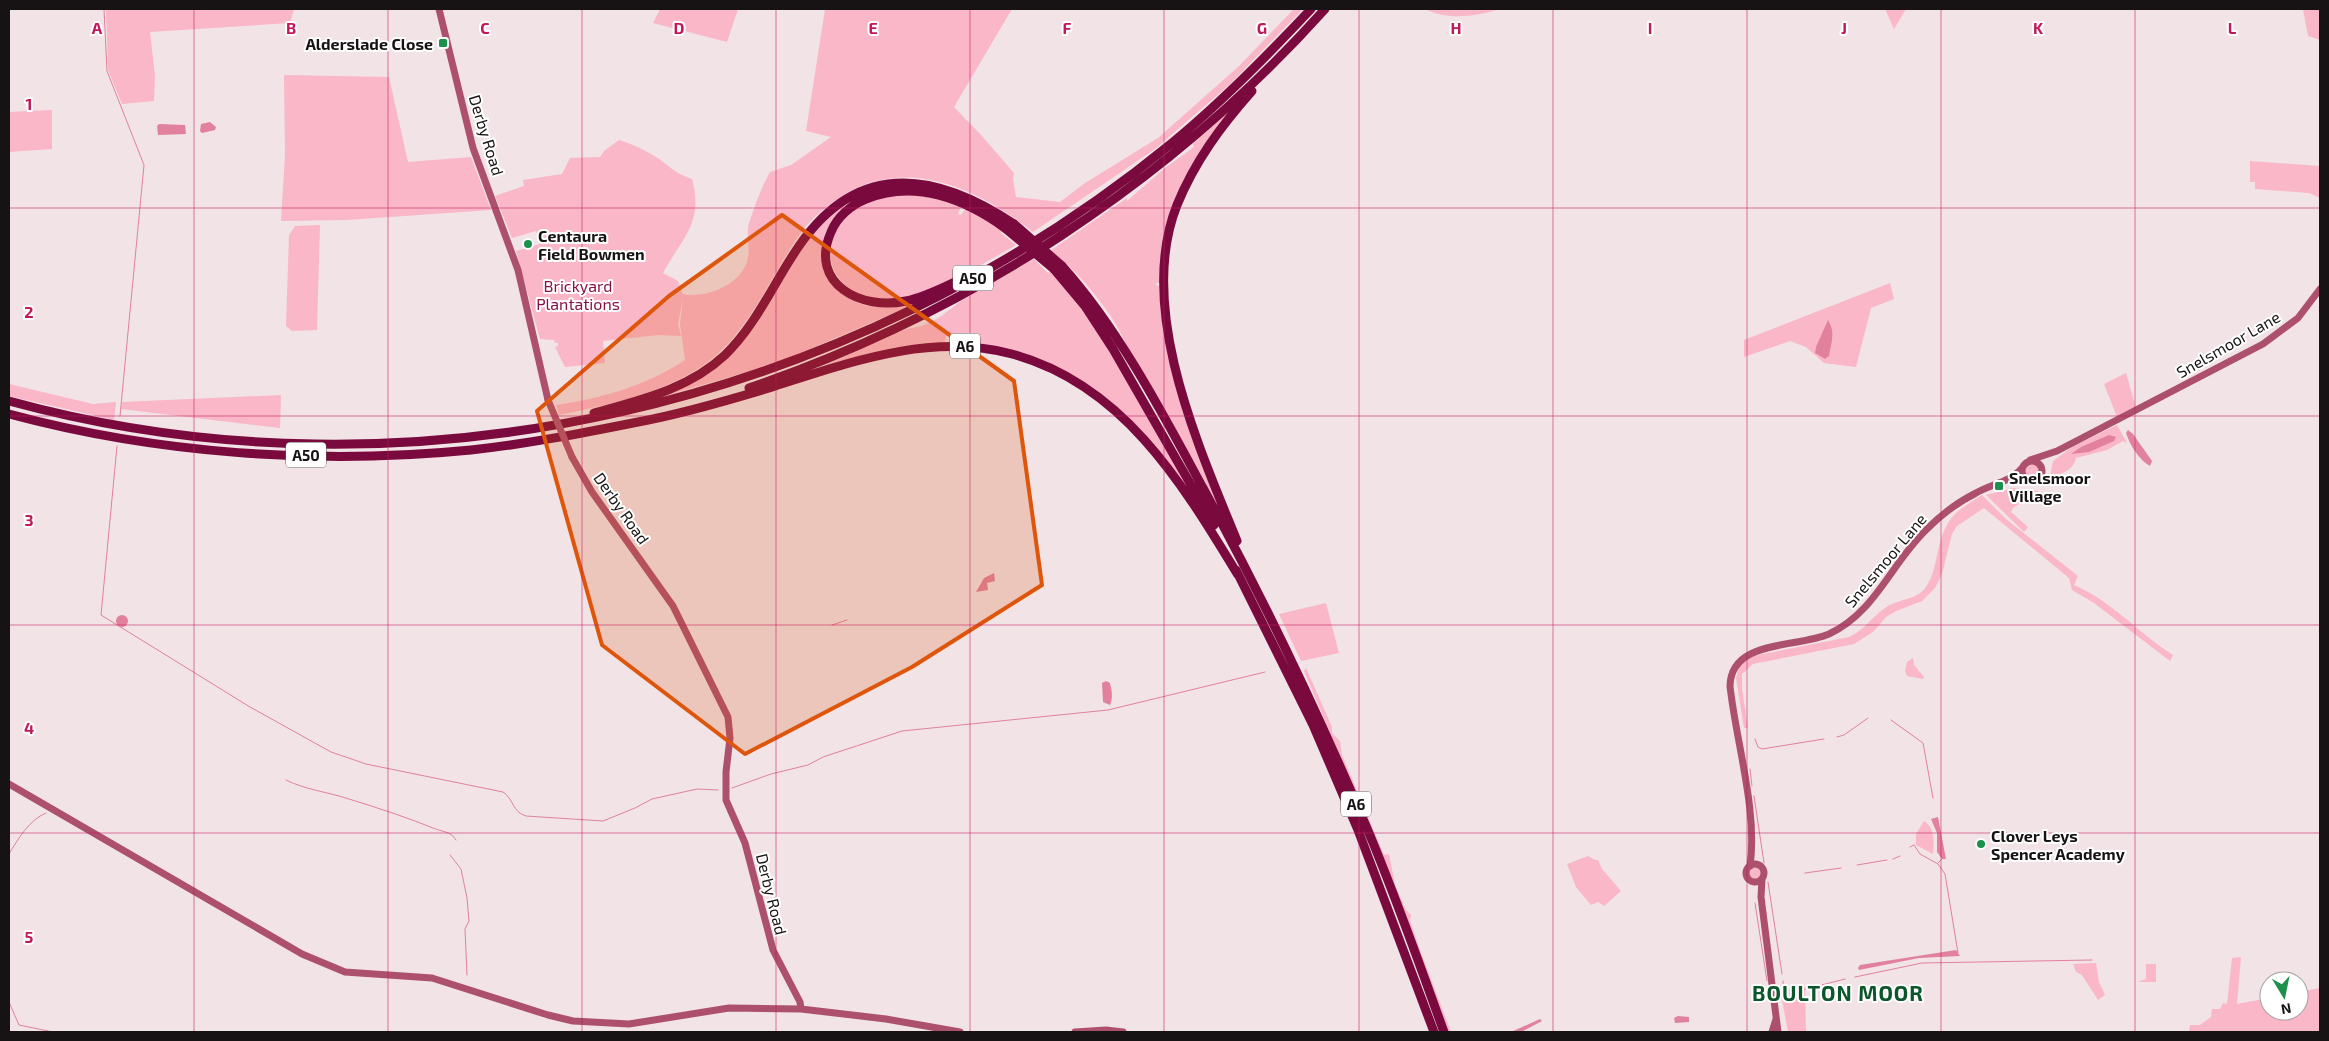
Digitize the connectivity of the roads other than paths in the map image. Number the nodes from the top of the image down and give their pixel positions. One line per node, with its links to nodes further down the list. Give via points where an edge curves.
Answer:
1 (439, 9): 28 (street, Derby Road, bridge, via 473,148 518,270 548,400 572,457 592,492 673,606 728,717 730,738 726,800 745,843 771,944)
2 (1311, 9): 6 (highway, A50, via 1236,86 1173,142 1107,193)
3 (1324, 9): 4 (highway, A50)
4 (1272, 65): 12 (highway, A50, via 1208,125 1143,179 1048,245 964,295 885,334 807,367 709,400); 20 (highway, via 1222,126 1193,170 1173,218 1164,278 1169,337 1185,401 1202,454)
5 (1009, 226): 6 (highway, via 940,195 916,191 886,193 863,200 840,217 828,239 827,262 834,278 848,294 869,303 885,304 929,294); 7 (highway, A6, bridge); 11 (highway, A6, via 976,201 930,185 899,183 860,192 839,204 813,228 748,329 713,365 665,392)
6 (1022, 250): 11 (highway, A50, via 903,315 796,360 666,402)
7 (1058, 268): 19 (highway, via 1128,373 1200,499); 20 (highway, A6, via 1098,310 1126,354)
8 (2320, 289): 13 (street, Snelsmoor Lane, via 2298,318 2263,344)
9 (9, 401): 11 (highway, A50, via 72,417 157,432 284,443 409,442)
10 (9, 414): 12 (highway, A50, via 75,430 167,444 316,456 472,450)
11 (566, 423)
12 (604, 428): 19 (highway, A6, via 707,406 900,350 957,346 1011,354 1062,373 1117,411 1173,474)
13 (2057, 451): 14 (street, Snelsmoor Lane); 16 (street, Snelsmoor Lane)
14 (2030, 460): 15 (street); 16 (street, via 2038,462)
15 (2022, 468): 17 (street, Snelsmoor Lane); 18 (street, via 2023,476)
16 (2043, 471): 18 (street, via 2039,479)
17 (2004, 481): 18 (street, Snelsmoor Lane); 22 (street, Snelsmoor Lane, via 1968,497 1932,524 1872,602 1846,624 1816,638 1753,652 1737,664 1731,674 1730,686)
18 (2029, 481)
19 (1238, 575): 33 (highway, A6, via 1309,717 1354,822)
20 (1253, 581): 34 (highway, A6, via 1308,693 1367,828)
21 (9, 784): 28 (street, via 302,954 345,972 432,978 548,1016 597,1024 639,1023 729,1008)
22 (1752, 850): 23 (street, Snelsmoor Lane); 24 (street, Snelsmoor Lane)
23 (1750, 866): 24 (street); 26 (street, via 1746,875)
24 (1760, 866): 25 (street, via 1764,871)
25 (1762, 879): 26 (street); 27 (street)
26 (1752, 882): 27 (street)
27 (1761, 896): 29 (street)
28 (801, 1008): 30 (street)
29 (1777, 1014): 35 (street); 36 (street)
30 (960, 1032)
31 (1075, 1032): 32 (street)
32 (1123, 1032)
33 (1434, 1032)
34 (1444, 1032)
35 (1772, 1032)
36 (1778, 1032)

